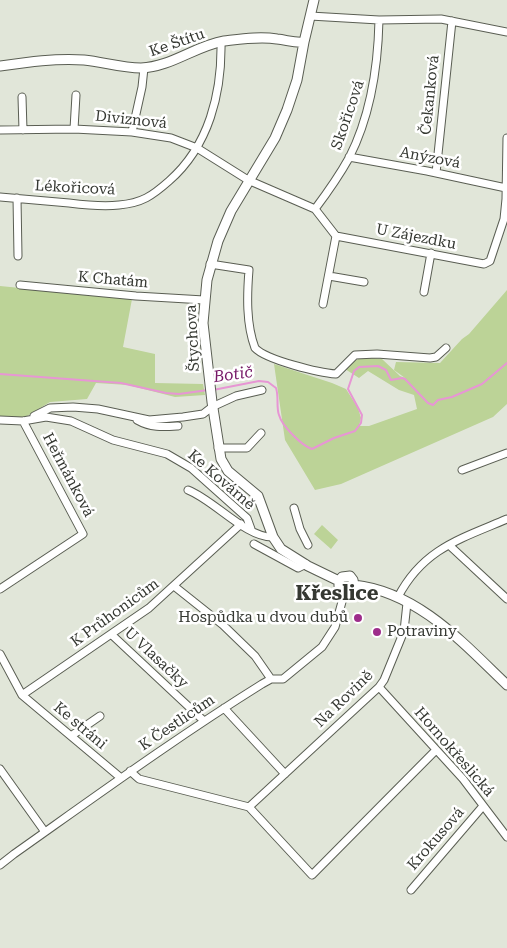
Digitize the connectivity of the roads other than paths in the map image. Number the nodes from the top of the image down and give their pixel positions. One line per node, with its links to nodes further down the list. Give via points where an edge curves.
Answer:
1 (314, 0): 2 (street, Štychova)
2 (310, 16): 3 (street); 7 (street, Štychova)
3 (379, 20): 4 (street, via 429,18); 18 (street, Skořicová, via 373,87)
4 (452, 21): 5 (street); 19 (street, Čekanková)
5 (507, 32)
6 (221, 42): 7 (street, Ke Štítu, via 264,38); 9 (street, Ke Štítu, via 164,64); 17 (street, Lékořicová, via 217,95)
7 (304, 42): 20 (street, Štychova, via 288,110 275,138)
8 (0, 66): 9 (street, Ke Štítu, via 57,59)
9 (144, 68): 15 (street)
10 (76, 95): 12 (street)
11 (22, 97): 14 (street)
12 (74, 128): 14 (street, Diviznová); 15 (street, Diviznová)
13 (0, 130): 14 (street, Diviznová)
14 (23, 130)
15 (132, 132): 17 (street, Diviznová, via 170,138)
16 (507, 138): 21 (street)
17 (197, 148): 20 (street, Diviznová); 23 (street, Lékořicová, via 181,170 152,196 139,201 89,205)
18 (349, 157): 19 (street, Anýzová); 24 (street, Skořicová)
19 (436, 173): 21 (street, Anýzová)
20 (248, 180): 24 (street); 28 (street, Štychova, via 231,211)
21 (506, 188): 26 (street, U Zájezdku, via 504,218 490,261 484,264)
22 (0, 197): 23 (street, Lékořicová)
23 (17, 198): 27 (street)
24 (315, 209): 25 (street)
25 (336, 236): 26 (street, U Zájezdku); 29 (street)
26 (431, 253): 32 (street)
27 (18, 256)
28 (210, 264): 33 (street, Štychova); 35 (street, via 249,270 249,317 255,348 308,370 336,374 355,355 430,358)
29 (329, 276): 30 (street); 34 (street)
30 (364, 282)
31 (20, 285): 33 (street, K Chatám)
32 (424, 292)
33 (204, 300): 37 (street, Štychova, via 203,323)
34 (323, 304)
35 (446, 348)
36 (262, 390): 37 (street)
37 (212, 404): 38 (street, via 203,414 149,420); 43 (street, Štychova)
38 (133, 416): 40 (street, via 98,409 50,408); 41 (street, via 150,426)
39 (0, 420): 40 (street, Ke Kovárně)
40 (24, 421): 50 (street, Ke Kovárně, via 46,416 71,421 113,440 168,454 191,468 247,518); 59 (street, Heřmánková, via 83,534)
41 (178, 426)
42 (262, 433): 43 (street, via 247,448)
43 (218, 448): 51 (street, Štychova, via 228,471 258,496)
44 (507, 453): 45 (street)
45 (462, 470)
46 (188, 490): 49 (street)
47 (294, 508): 53 (street)
48 (507, 519): 54 (street)
49 (241, 524): 50 (street); 58 (street, K Průhonicům)
50 (251, 529): 51 (street, Ke Kovárně, via 263,538)
51 (274, 538): 55 (street, Štychova, via 281,549)
52 (254, 544): 55 (street, via 298,568)
53 (308, 545)
54 (449, 545): 61 (street, via 423,562); 62 (street)
55 (306, 564): 56 (street, Štychova)
56 (339, 581): 57 (street, Štychova, via 350,576); 60 (street, via 339,586)
57 (354, 585): 60 (street); 61 (street, Štychova)
58 (174, 586): 64 (street, K Průhonicům); 66 (street, via 223,625 255,656)
59 (0, 589)
60 (345, 591): 66 (street, K Čestlicům, via 335,626 322,646 283,679)
61 (398, 597): 63 (street, Štychova)
62 (507, 598)
63 (407, 603): 67 (street, Štychova, via 445,627); 68 (street, Na Rovině, via 404,631)
64 (112, 635): 69 (street, K Průhonicům); 72 (street, U Vlasačky)
65 (0, 654): 69 (street)
66 (271, 679): 70 (street, K Čestlicům)
67 (507, 685)
68 (379, 687): 74 (street, Hornokřeslická); 77 (street, Na Rovině)
69 (22, 695): 73 (street, Ke stráni)
70 (224, 708): 72 (street, K Čestlicům); 77 (street)
71 (100, 716): 73 (street)
72 (204, 721): 76 (street, K Čestlicům)
73 (71, 736): 78 (street, Ke stráni)
74 (436, 750): 79 (street, Hornokřeslická); 80 (street, via 312,875)
75 (0, 769): 81 (street)
76 (130, 771): 78 (street, K Čestlicům); 80 (street, via 139,779)
77 (285, 774): 80 (street, Na Rovině)
78 (121, 778): 81 (street, K Čestlicům)
79 (483, 806): 82 (street, Hornokřeslická); 84 (street, Krokusová)
80 (249, 807)
81 (45, 832): 83 (street, K Čestlicům)
82 (507, 837)
83 (0, 866)
84 (411, 890)

